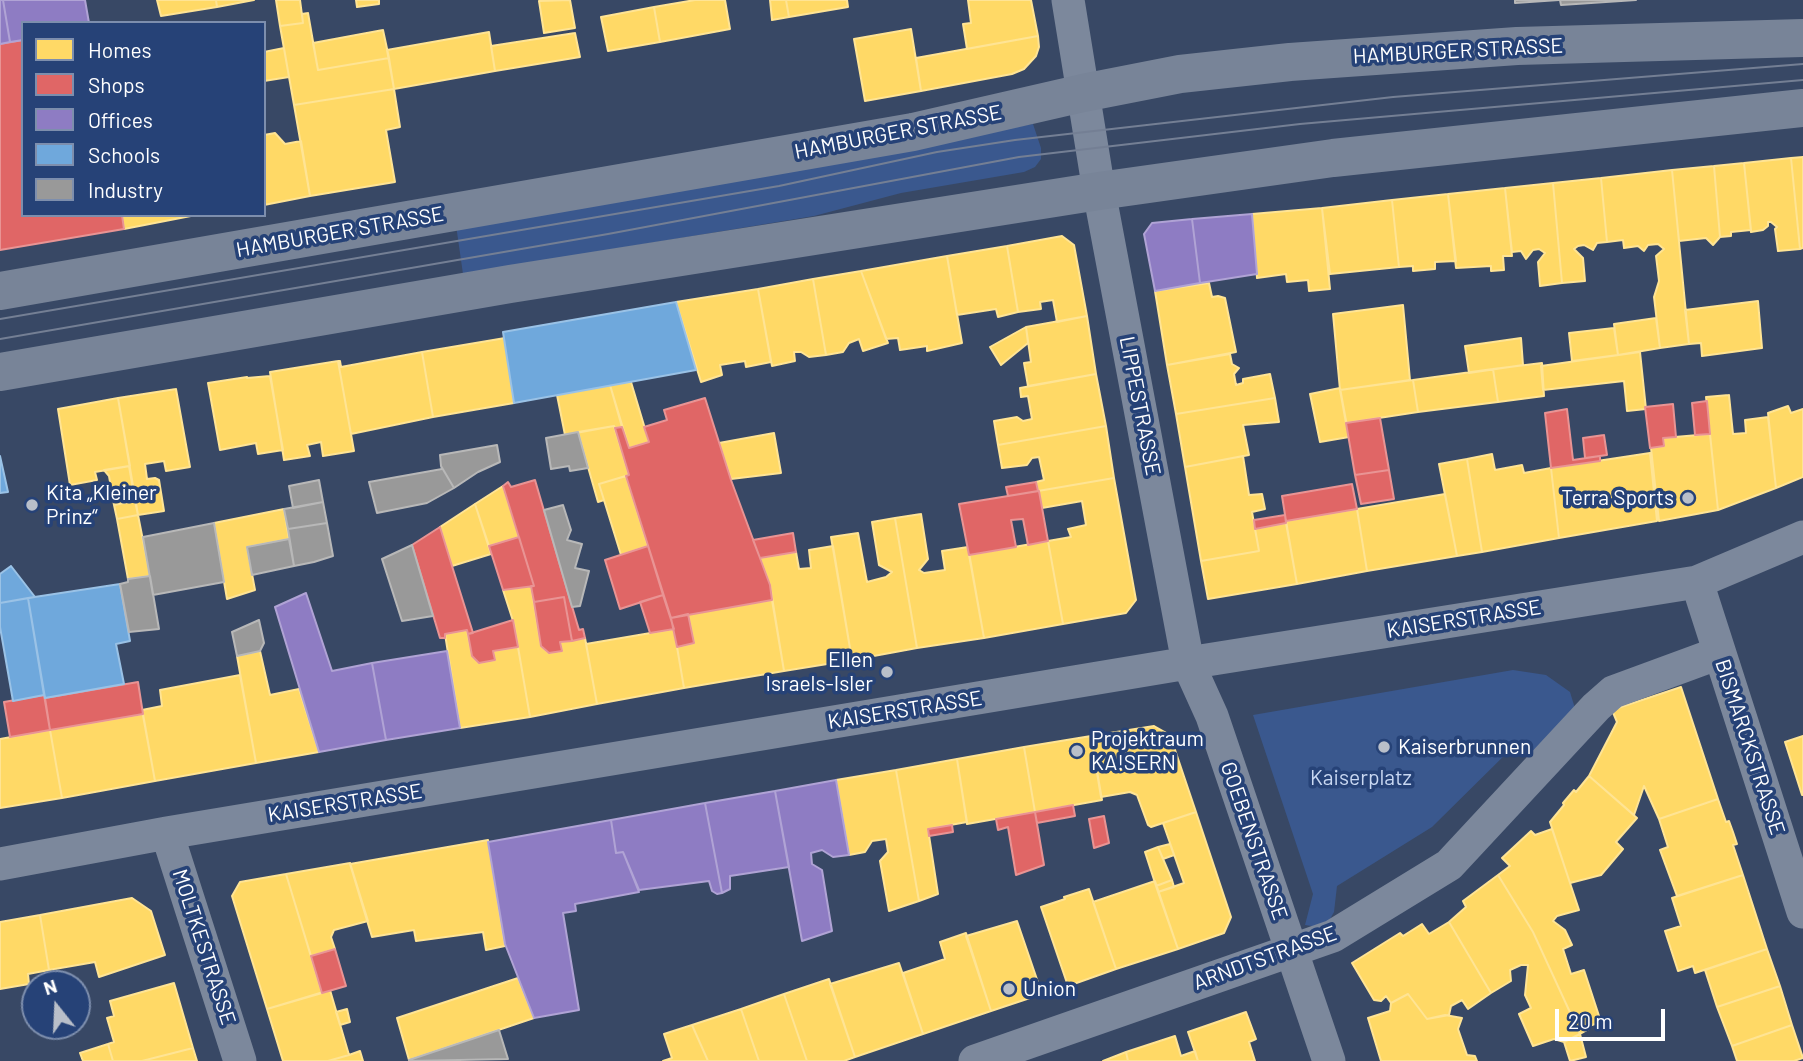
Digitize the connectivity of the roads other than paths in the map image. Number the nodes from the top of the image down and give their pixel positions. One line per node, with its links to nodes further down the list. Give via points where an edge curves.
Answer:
1 (1068, 0): 3 (street, LIPPESTRASSE)
2 (1803, 38): 3 (main road, HAMBURGER STRASSE, via 1517,46 1345,58 1180,74)
3 (1083, 93): 5 (street, LIPPESTRASSE); 6 (main road, HAMBURGER STRASSE, via 913,132)
4 (1803, 108): 5 (main road, via 1333,158)
5 (1099, 191): 7 (main road, via 559,276); 11 (street, LIPPESTRASSE)
6 (0, 291)
7 (0, 372)
8 (1803, 537): 9 (street, KAISERSTRASSE)
9 (1698, 582): 10 (street, BISMARCKSTRASSE); 11 (street, KAISERSTRASSE)
10 (1719, 653): 14 (street, BISMARCKSTRASSE); 15 (street, ARNDTSTRASSE, via 1613,692 1448,865 1333,936)
11 (1188, 663): 12 (street, KAISERSTRASSE); 15 (street, GOEBENSTRASSE, via 1212,716)
12 (167, 833): 13 (street, KAISERSTRASSE); 16 (street, MOLTKESTRASSE)
13 (0, 864)
14 (1803, 912)
15 (1291, 951): 17 (street, ARNDTSTRASSE); 18 (street, GOEBENSTRASSE)
16 (240, 1061)
17 (975, 1061)
18 (1329, 1061)

